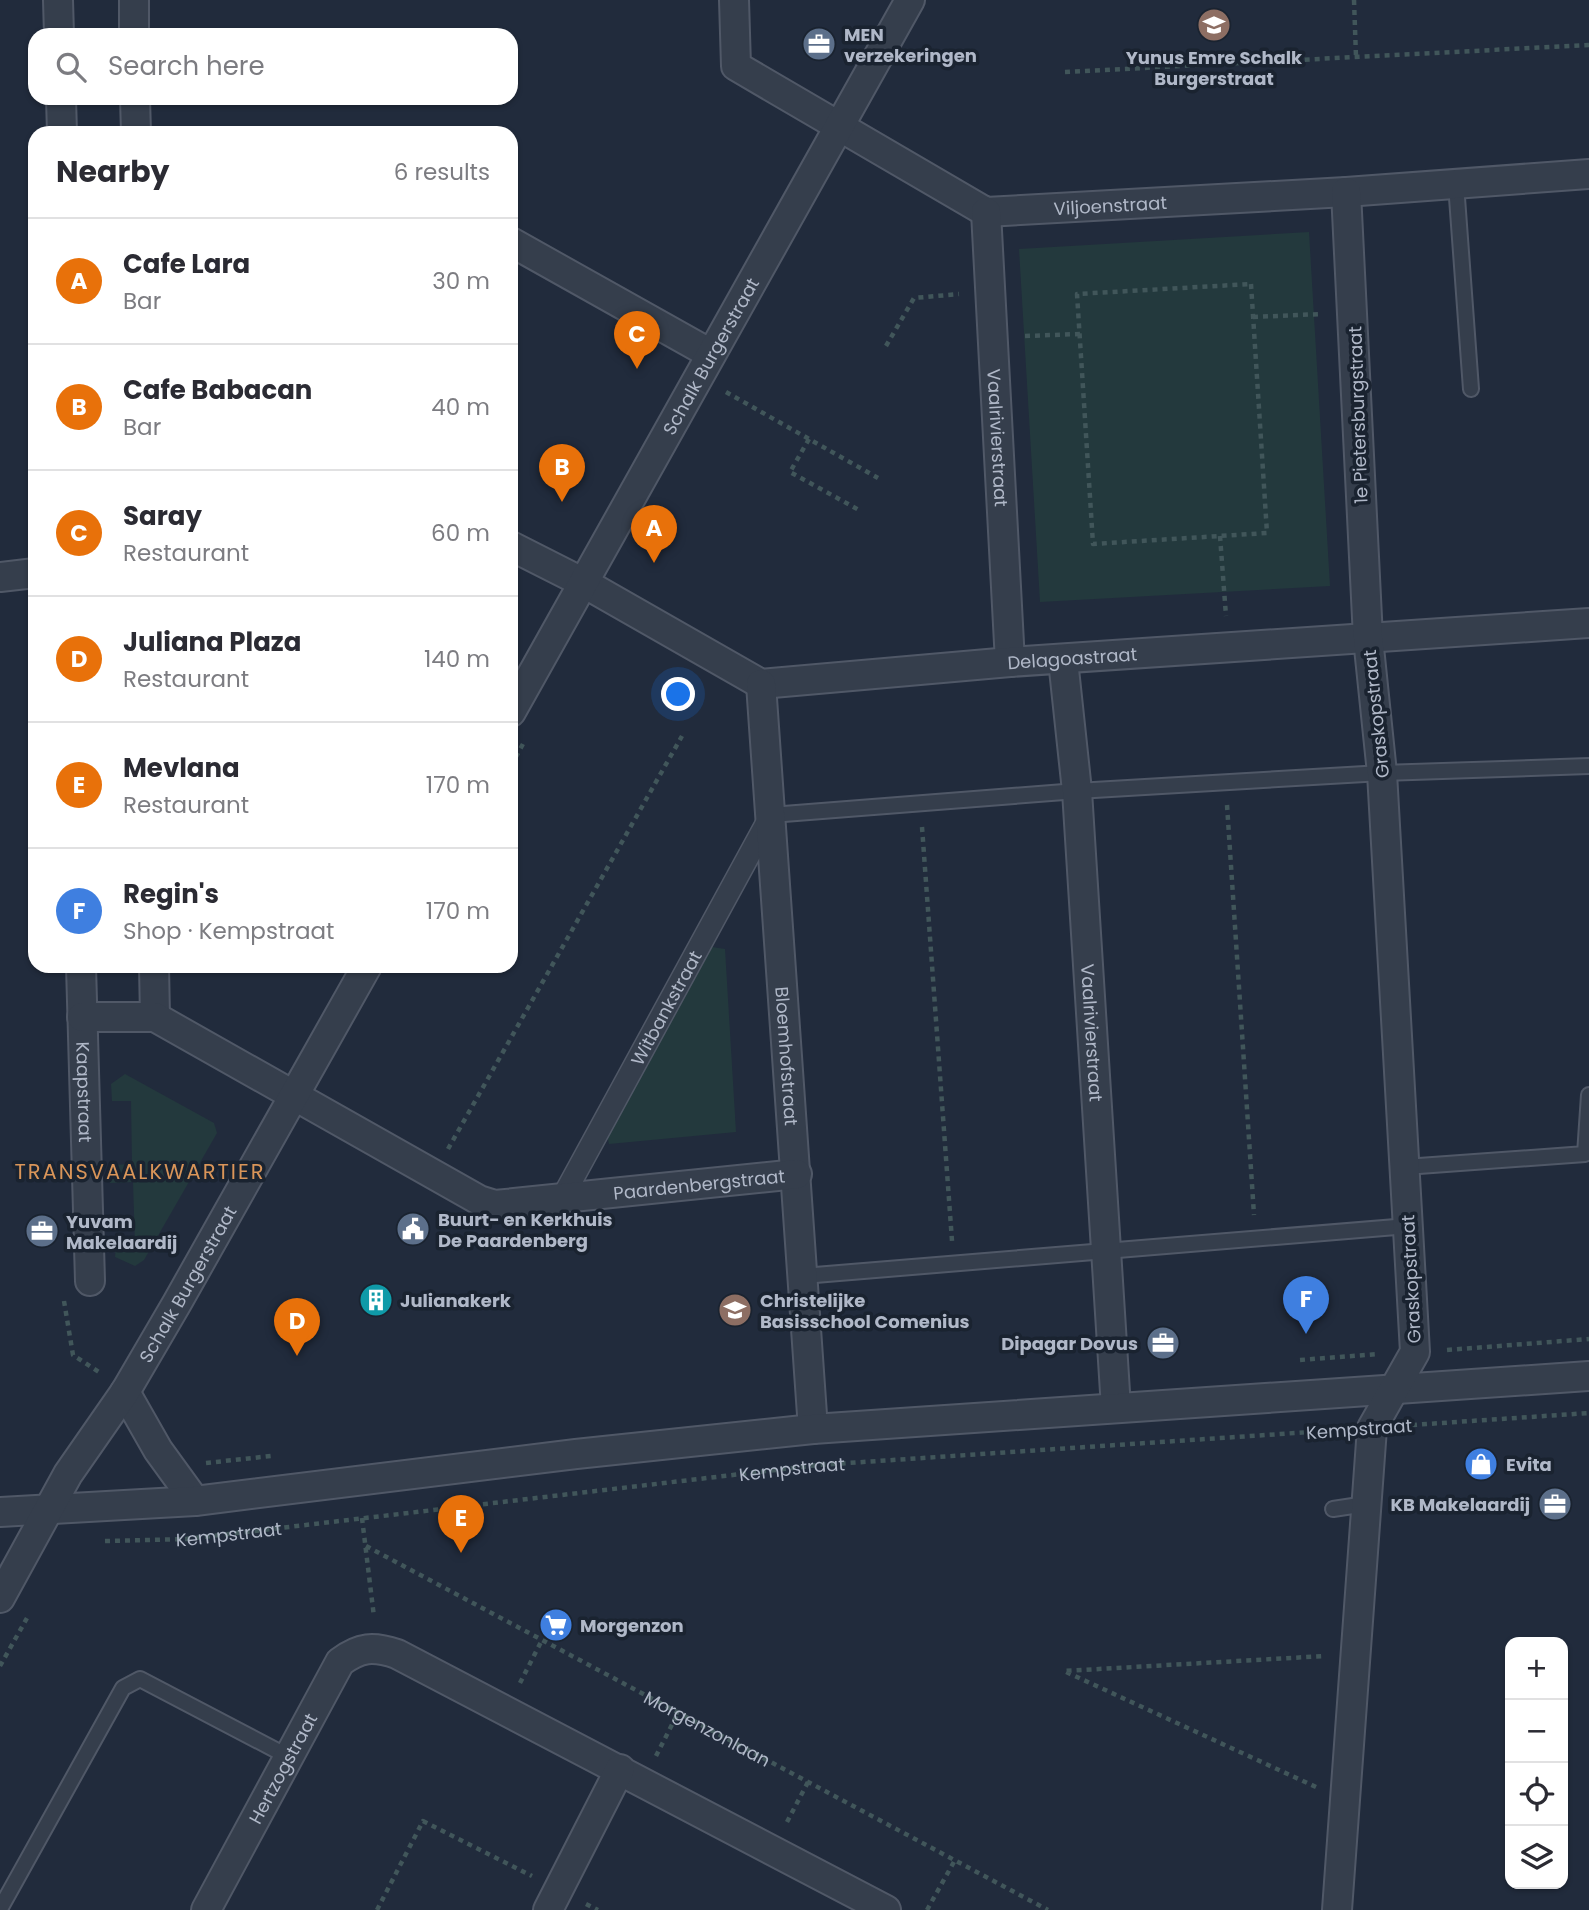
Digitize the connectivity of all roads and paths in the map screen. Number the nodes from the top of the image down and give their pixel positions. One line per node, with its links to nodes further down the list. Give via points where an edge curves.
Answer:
1 (58, 0): 6 (street)
2 (134, 0): 7 (street)
3 (734, 0): 13 (street, via 736,66)
4 (910, 0): 13 (street, Schalk Burgerstraat)
5 (1354, 0): 9 (path)
6 (59, 28)
7 (134, 28)
8 (1589, 45): 9 (path)
9 (1356, 57): 10 (path)
10 (1065, 72)
11 (61, 105): 14 (street)
12 (135, 105): 15 (street)
13 (839, 125): 19 (street); 27 (street, Schalk Burgerstraat)
14 (62, 126)
15 (136, 126)
16 (1589, 174): 17 (street, Viljoenstraat)
17 (1456, 184): 18 (street, Viljoenstraat); 28 (lane)
18 (1346, 192): 19 (street, Viljoenstraat); 22 (street, 1e Pietersburgstraat)
19 (986, 212): 21 (street, Vaalrivierstraat)
20 (518, 246): 27 (street)
21 (991, 292): 25 (street, Vaalrivierstraat); 26 (path, via 914,298)
22 (1354, 313): 23 (path); 38 (street, 1e Pietersburgstraat)
23 (1253, 317): 24 (path, via 1251,284 1077,294); 32 (path, via 1267,533)
24 (1080, 334): 25 (path); 32 (path, via 1093,544)
25 (994, 338): 41 (street, Vaalrivierstraat)
26 (887, 345)
27 (703, 364): 29 (path); 36 (street, Schalk Burgerstraat)
28 (1471, 389)
29 (809, 439): 30 (path); 31 (path, via 790,472)
30 (878, 478)
31 (859, 510)
32 (1220, 536): 39 (path)
33 (518, 550): 36 (street)
34 (28, 574): 35 (street)
35 (0, 577)
36 (584, 583): 42 (street); 43 (street, Schalk Burgerstraat)
37 (1589, 623): 38 (street, Delagoastraat)
38 (1368, 638): 39 (street, Delagoastraat); 46 (street, Graskopstraat)
39 (1228, 646): 40 (street, Delagoastraat)
40 (1063, 660): 41 (street, Delagoastraat); 47 (street, Vaalrivierstraat)
41 (1010, 662): 42 (street, Delagoastraat)
42 (761, 684): 50 (street, Bloemhofstraat)
43 (518, 700)
44 (682, 736): 59 (path)
45 (1589, 766): 46 (lane)
46 (1382, 772): 47 (lane); 58 (street, Graskopstraat)
47 (1077, 791): 49 (lane); 64 (street, Vaalrivierstraat)
48 (1226, 794): 63 (path)
49 (921, 806): 50 (lane); 65 (path)
50 (771, 815): 60 (street, Bloemhofstraat); 61 (street, Witbankstraat)
51 (81, 973): 54 (street, Kaapstraat)
52 (154, 973): 55 (street)
53 (363, 973): 57 (street, Schalk Burgerstraat)
54 (82, 1017): 55 (street, Kaapstraat); 67 (street, Kaapstraat)
55 (155, 1017): 57 (street)
56 (1589, 1095): 58 (lane, via 1585,1154)
57 (292, 1097): 59 (street, Paardenbergstraat); 71 (street, Schalk Burgerstraat)
58 (1405, 1167): 62 (street, Graskopstraat)
59 (434, 1174): 61 (street, Paardenbergstraat, via 495,1205)
60 (797, 1174): 61 (street, Paardenbergstraat); 66 (street, Bloemhofstraat)
61 (561, 1200)
62 (1408, 1226): 63 (lane); 70 (street, Graskopstraat, via 1415,1352)
63 (1255, 1237): 64 (lane)
64 (1104, 1249): 65 (lane); 72 (street, Vaalrivierstraat)
65 (954, 1263): 66 (lane)
66 (803, 1276): 75 (street, Bloemhofstraat)
67 (90, 1281): 68 (path, via 60,1283 73,1355)
68 (102, 1374)
69 (1589, 1376): 70 (street, Kempstraat)
70 (1396, 1389): 72 (street, Kempstraat); 74 (street, Graskopstraat)
71 (125, 1392): 77 (street, Kempstraat, via 158,1450); 79 (street, Schalk Burgerstraat, via 68,1474)
72 (1116, 1408): 75 (street, Kempstraat)
73 (1589, 1413): 74 (path, Kempstraat)
74 (1372, 1428): 78 (street, Graskopstraat); 82 (path, Kempstraat, via 818,1465)
75 (813, 1429): 76 (street, Kempstraat)
76 (358, 1480): 77 (street, Kempstraat); 82 (path)
77 (195, 1501): 79 (street, Kempstraat)
78 (1366, 1504): 80 (lane); 88 (street, Graskopstraat)
79 (49, 1510): 81 (street, Kempstraat); 85 (street, Schalk Burgerstraat)
80 (1333, 1510)
81 (0, 1512)
82 (362, 1518): 83 (path, Kempstraat, via 186,1539); 84 (path)
83 (94, 1542)
84 (366, 1546): 86 (path, Morgenzonlaan); 87 (path)
85 (0, 1598)
86 (541, 1640): 89 (path); 90 (path, Morgenzonlaan)
87 (377, 1648): 89 (street); 91 (street, Hertzogstraat, via 355,1650 340,1662)
88 (1357, 1655): 94 (street, Graskopstraat); 94 (path, via 1064,1671)
89 (506, 1710): 92 (street)
90 (678, 1713): 92 (path); 93 (path, Morgenzonlaan)
91 (287, 1756): 98 (lane, via 140,1679 123,1688); 99 (street, Hertzogstraat)
92 (631, 1775): 95 (street); 97 (street)
93 (808, 1782): 95 (path); 96 (path, Morgenzonlaan)
94 (1345, 1800): 104 (street, Graskopstraat)
95 (772, 1849): 101 (street)
96 (955, 1860): 102 (path); 103 (path, Morgenzonlaan)
97 (553, 1900): 100 (path, via 423,1821)
98 (0, 1909)
99 (206, 1910)
100 (376, 1910)
101 (886, 1910)
102 (928, 1910)
103 (1048, 1910)
104 (1337, 1910)

